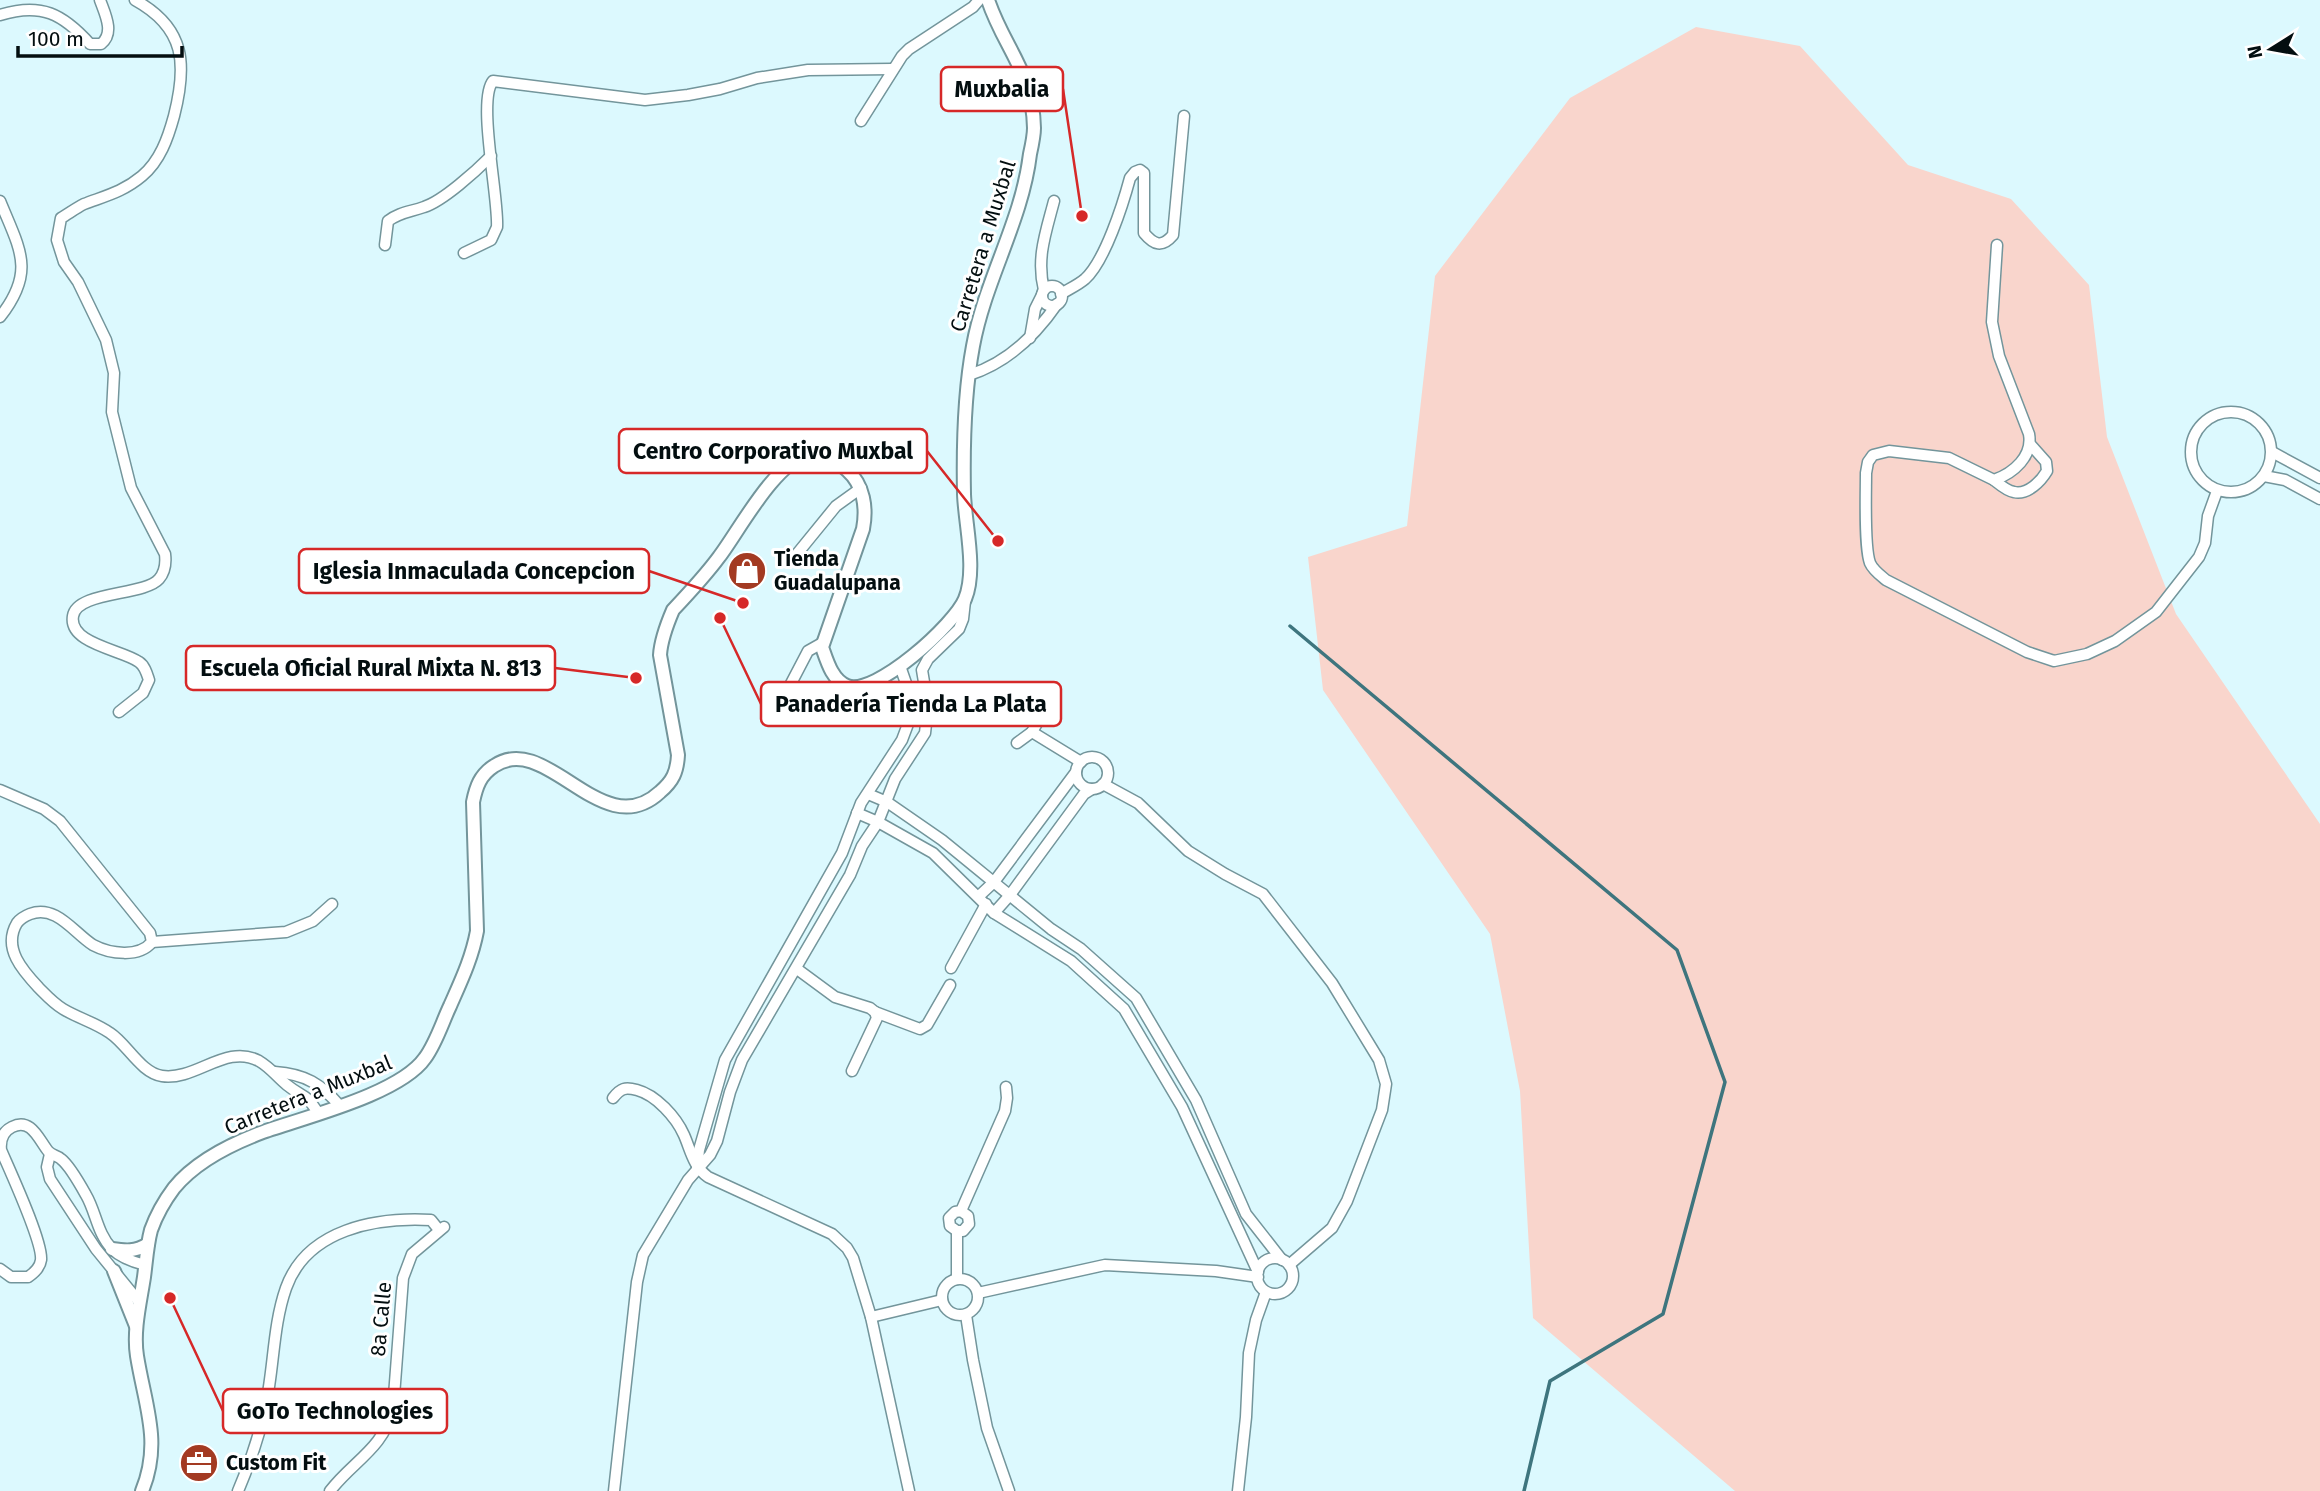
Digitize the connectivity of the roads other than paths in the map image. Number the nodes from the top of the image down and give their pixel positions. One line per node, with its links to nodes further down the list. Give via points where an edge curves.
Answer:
1 (100, 0): 5 (street, via 108,29 101,44 90,44 58,15 45,11)
2 (135, 0): 34 (street, via 168,29 180,54 182,81 171,128 159,156 143,176 61,218 57,240 106,340 114,373 112,412 131,488 165,554 163,573 155,583 88,602 72,618 74,629 85,638 139,662 146,671 149,680 143,693)
3 (979, 0): 6 (street, via 909,49)
4 (988, 0): 19 (main road, Carretera a Muxbal, via 1024,74 1034,132 1023,195 988,292)
5 (0, 15)
6 (892, 69): 8 (street); 9 (street, via 808,70 688,96 645,100 493,81 488,93)
7 (1184, 116): 16 (street, via 1173,235 1160,245 1144,233 1144,173 1135,172 1094,268)
8 (861, 121)
9 (491, 156): 13 (street, via 426,207 388,221); 14 (street, via 495,234)
10 (0, 201): 17 (street, via 23,263 20,287)
11 (1054, 201): 15 (street, via 1041,251)
12 (1997, 245): 20 (street, via 1992,322)
13 (385, 246)
14 (464, 253)
15 (1043, 292): 16 (street, via 1046,304); 16 (street, via 1054,286); 18 (street)
16 (1059, 299): 18 (street)
17 (0, 317)
18 (1030, 338): 19 (street, via 988,369)
19 (969, 375): 29 (main road, Carretera a Muxbal, via 963,441 970,574)
20 (2030, 444): 24 (street, via 2026,456 2012,470); 24 (street, via 2046,462 2047,471 2040,482 2012,492)
21 (2272, 452): 22 (street); 23 (street); 26 (street, via 2263,428 2253,418 2241,412 2213,415 2202,423 2190,448 2197,474)
22 (2263, 476): 26 (street, via 2243,491); 27 (street, via 2285,481)
23 (2320, 478)
24 (1994, 480): 26 (street, via 1949,458 1889,451 1873,455 1866,472 1870,563 1886,580 2027,652 2054,661 2087,654 2115,641 2156,612 2199,557)
25 (861, 488): 28 (street, via 836,506); 30 (main road, via 866,514 863,529); 59 (main road, Carretera a Muxbal, via 851,473 830,457 807,454 797,460 767,489 719,557 673,610 660,655 677,771 656,796 644,804 618,807 545,768 515,759 496,764 478,782 473,802 474,949 425,1059 398,1082)
26 (2217, 491)
27 (2320, 499)
28 (792, 560)
29 (965, 600): 31 (main road); 42 (street, via 959,629 922,670 928,706 925,733 895,779)
30 (824, 642): 31 (main road, via 827,662 837,680 847,686 870,684); 32 (street, via 807,651)
31 (900, 666): 41 (street, via 908,688 908,724)
32 (785, 695)
33 (1046, 707): 35 (street)
34 (119, 712)
35 (1032, 732): 36 (street); 37 (street)
36 (1017, 743)
37 (1078, 767): 38 (street, via 1090,757 1100,760 1108,774); 39 (street, via 1079,782); 45 (street)
38 (1104, 784): 39 (street); 67 (street, via 1138,803 1188,851 1263,894 1332,983 1384,1072 1386,1097 1347,1201 1332,1228)
39 (1092, 789): 46 (street)
40 (0, 790): 50 (street, via 60,821 150,933)
41 (868, 794): 42 (street); 43 (street)
42 (887, 802): 44 (street); 45 (street)
43 (857, 813): 44 (street); 62 (street, via 842,853 725,1060)
44 (878, 822): 47 (street, via 933,853); 52 (street)
45 (994, 882): 46 (street); 47 (street)
46 (1010, 895): 49 (street); 67 (street, via 1136,998 1196,1100 1246,1214)
47 (983, 900): 49 (street); 51 (street)
48 (332, 904): 50 (street, via 313,921 286,932)
49 (994, 913): 71 (street, via 1071,961 1124,1009 1182,1107)
50 (152, 942): 56 (street, via 138,953 115,952 94,945 61,918 41,911 18,921 12,935 22,970 50,999 108,1031 152,1073 188,1073 218,1060 243,1056)
51 (951, 968)
52 (797, 969): 54 (street, via 835,998); 62 (street, via 742,1060 717,1141)
53 (950, 985): 54 (street, via 924,1028)
54 (875, 1012): 55 (street, via 877,1018)
55 (852, 1071)
56 (275, 1072): 59 (street, via 294,1073 324,1088); 60 (street, via 309,1098)
57 (1006, 1087): 72 (street, via 1005,1111 961,1211 952,1213 948,1221 957,1231)
58 (614, 1098): 62 (street, via 626,1087 655,1099 682,1131)
59 (340, 1106): 60 (main road, Carretera a Muxbal)
60 (318, 1113): 65 (main road, Carretera a Muxbal, via 248,1138 191,1171 156,1218)
61 (50, 1154): 63 (street, via 62,1160); 64 (street, via 48,1173); 69 (street, via 29,1127 10,1128 2,1138 1,1150 41,1257 40,1265 28,1277 11,1277)
62 (697, 1169): 78 (street, via 841,1240 853,1258); 83 (street, via 643,1255)
63 (84, 1192): 64 (street); 66 (street)
64 (68, 1204): 70 (street)
65 (148, 1244): 66 (main road, via 134,1251); 68 (main road, Carretera a Muxbal)
66 (112, 1249): 68 (street)
67 (1285, 1262): 71 (street, via 1276,1258 1265,1262); 73 (street, via 1293,1277 1290,1286 1283,1293)
68 (145, 1265): 76 (main road, Carretera a Muxbal)
69 (0, 1269)
70 (114, 1271): 76 (street); 79 (main road)
71 (1258, 1275): 73 (street); 74 (street, via 1105,1265)
72 (957, 1279): 74 (street, via 968,1280); 75 (street, via 944,1289)
73 (1266, 1292): 86 (street, via 1249,1353)
74 (978, 1293): 77 (street, via 977,1304)
75 (942, 1300): 77 (street, via 951,1313); 78 (street)
76 (140, 1303): 79 (main road, Carretera a Muxbal)
77 (966, 1315): 85 (street, via 987,1429)
78 (871, 1317): 84 (street)
79 (136, 1326): 80 (main road, Carretera a Muxbal, via 136,1353 153,1438 150,1473)
80 (142, 1491)
81 (238, 1491): 82 (street, 8a Calle, via 266,1405 287,1286 301,1261 329,1237 378,1222 431,1220 442,1229 412,1254 403,1278 389,1425 378,1443)
82 (330, 1491)
83 (614, 1491)
84 (909, 1491)
85 (1009, 1491)
86 (1238, 1491)

